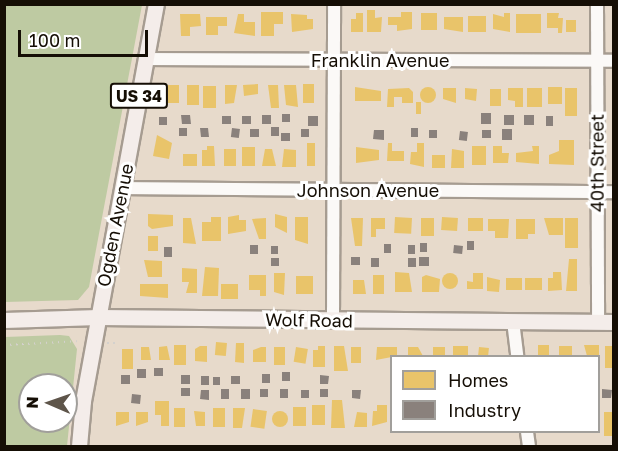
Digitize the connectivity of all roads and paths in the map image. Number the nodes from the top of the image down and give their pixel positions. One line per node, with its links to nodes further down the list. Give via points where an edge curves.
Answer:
1 (156, 4): 4 (main road, Ogden Avenue / US 34)
2 (334, 4): 5 (street)
3 (597, 4): 6 (street, 40th Street)
4 (146, 59): 5 (street, Franklin Avenue); 8 (main road, Ogden Avenue / US 34)
5 (334, 60): 6 (street, Franklin Avenue); 9 (street)
6 (597, 61): 7 (street, Franklin Avenue); 10 (street, 40th Street)
7 (614, 61)
8 (122, 188): 9 (street, Johnson Avenue); 12 (main road, Ogden Avenue / US 34)
9 (334, 190): 10 (street, Johnson Avenue); 14 (street)
10 (598, 192): 11 (street, Johnson Avenue); 16 (street, 40th Street)
11 (614, 192)
12 (98, 317): 13 (main road, Wolf Road); 14 (main road, Wolf Road); 21 (main road, Ogden Avenue / US 34)
13 (4, 320)
14 (333, 320): 15 (main road, Wolf Road)
15 (513, 321): 16 (main road, Wolf Road); 20 (street)
16 (598, 321): 17 (main road, Wolf Road)
17 (614, 322)
18 (73, 341): 19 (path)
19 (4, 345)
20 (517, 355)
21 (78, 447)

